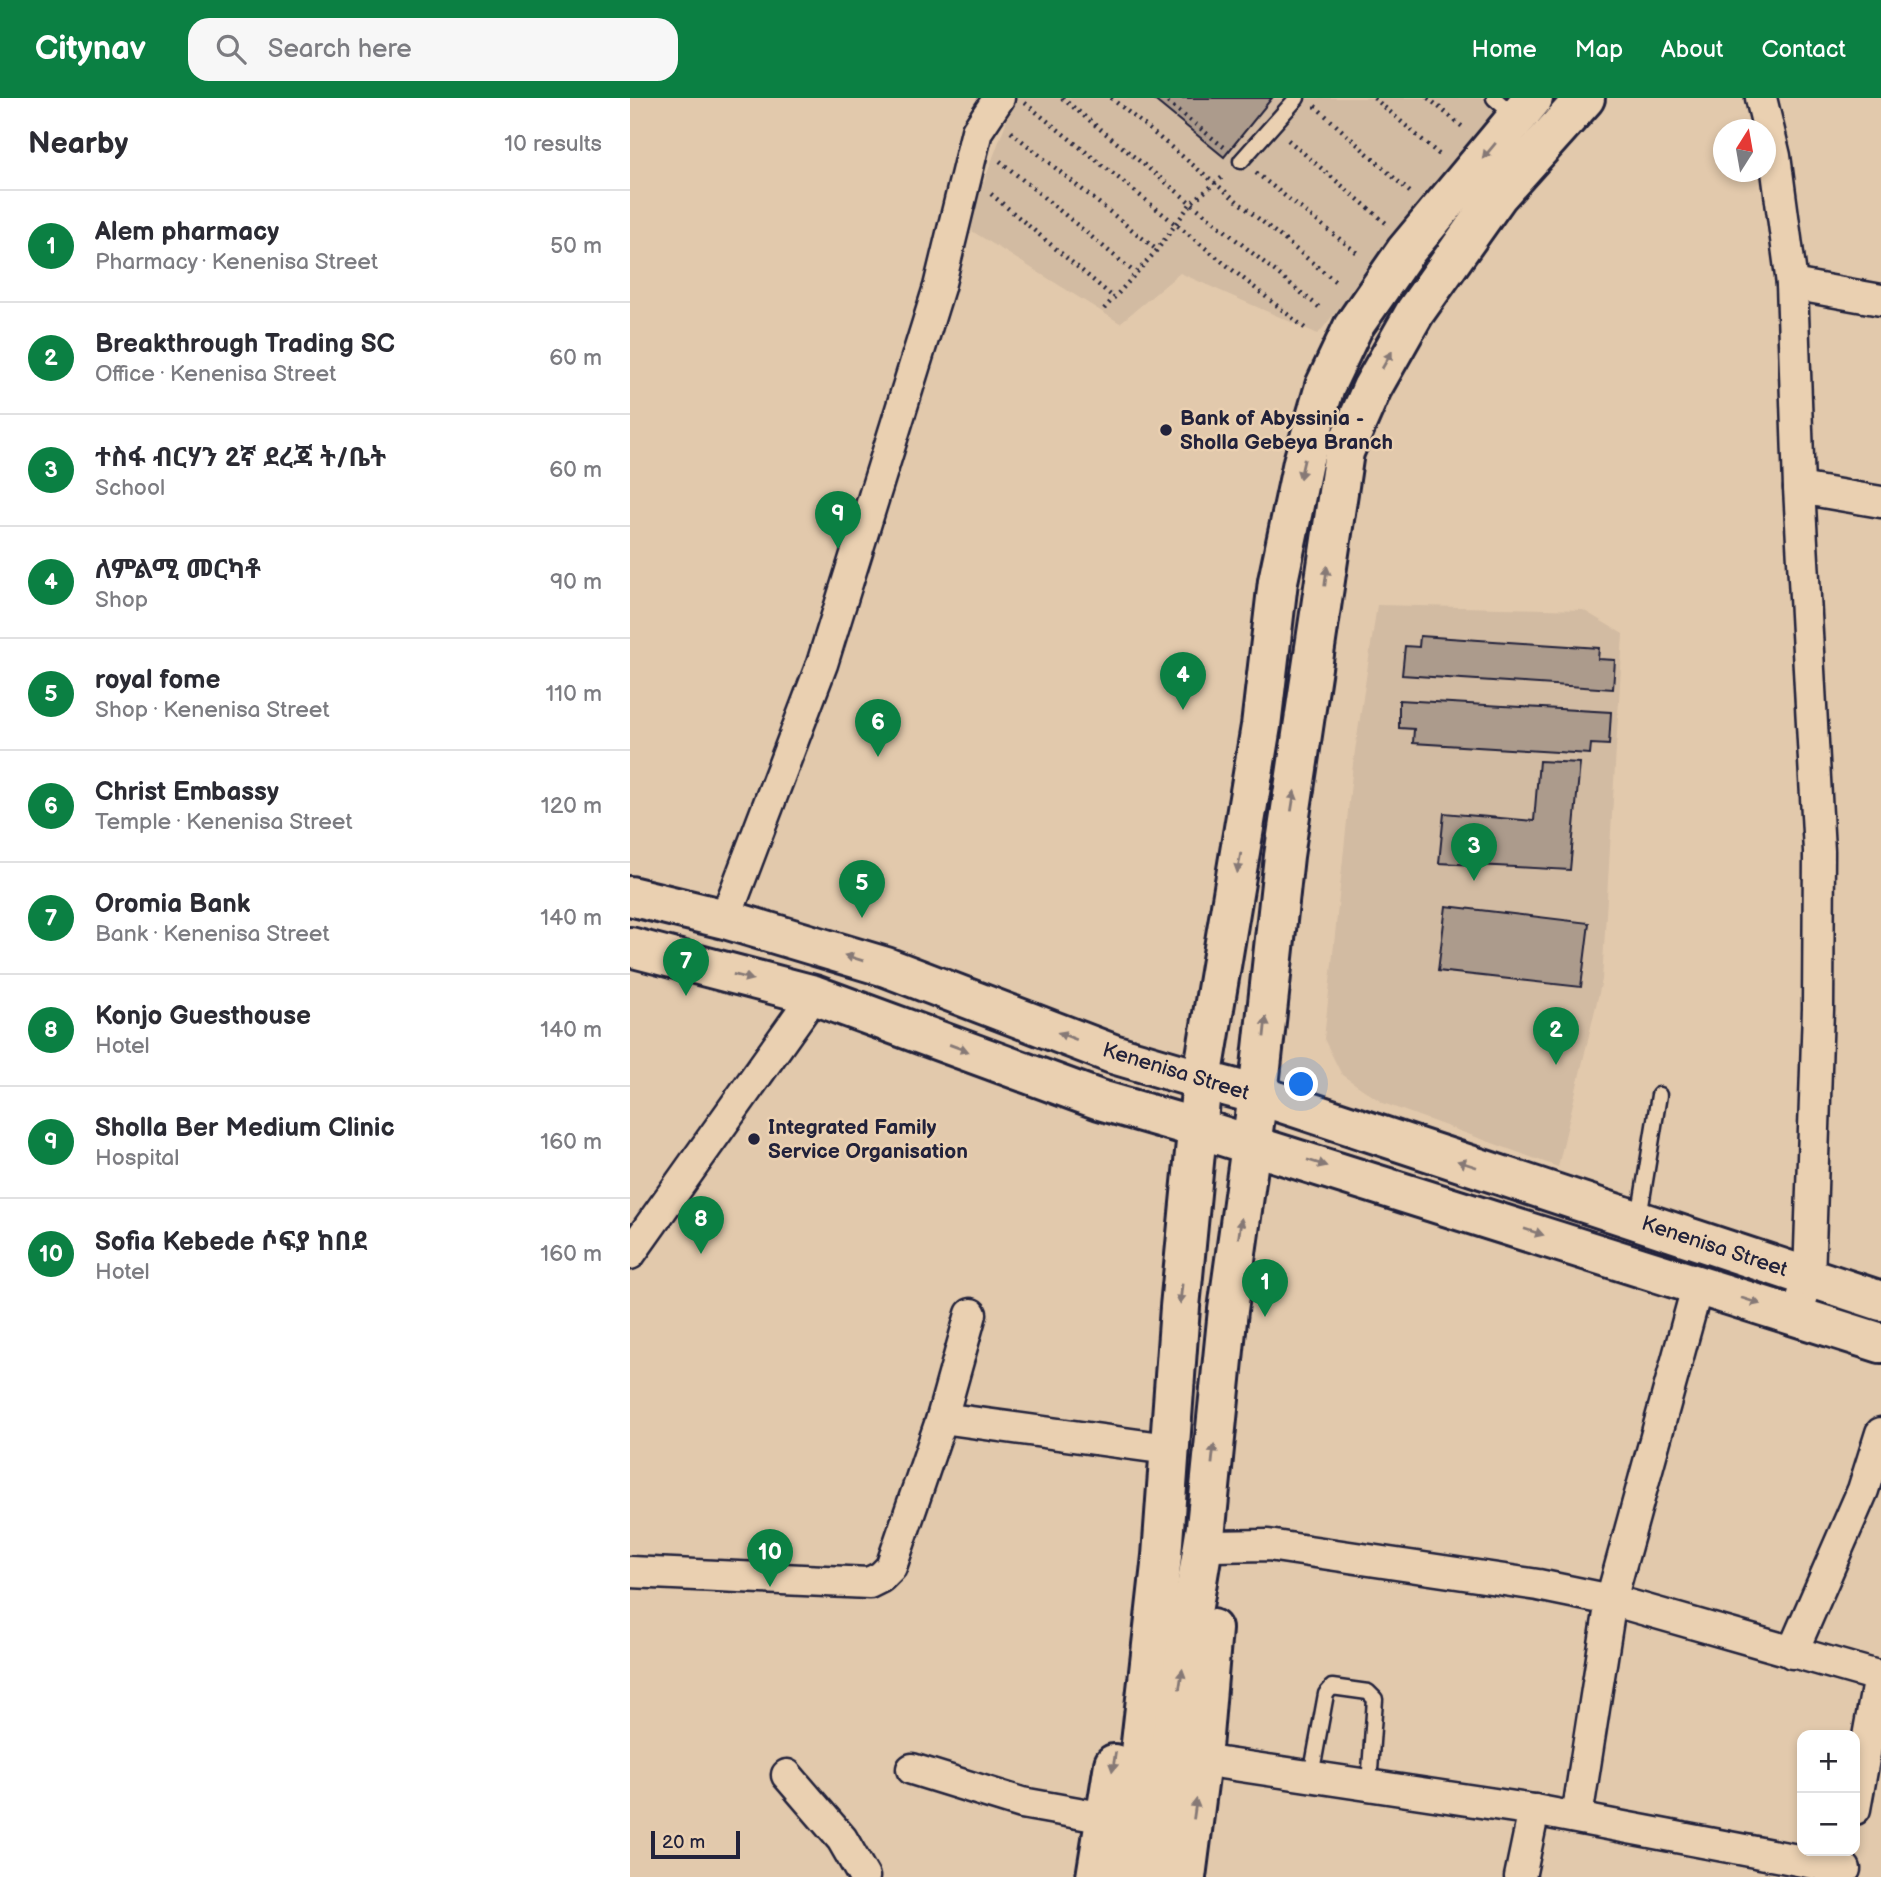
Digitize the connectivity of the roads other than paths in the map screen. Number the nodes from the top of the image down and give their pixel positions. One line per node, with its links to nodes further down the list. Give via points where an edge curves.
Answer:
1 (1297, 98): 6 (lane)
2 (1585, 98): 12 (main road, one-way to 2, via 1344,452 1372,388 1415,312 1498,195)
3 (1760, 98): 7 (street, via 1775,156)
4 (1514, 105): 11 (main road, one-way to 11, via 1353,327 1325,386 1303,462 1278,581)
5 (994, 106): 14 (street, via 974,140 939,287 822,664)
6 (1241, 161)
7 (1792, 284): 8 (street); 9 (street)
8 (1881, 300)
9 (1799, 488): 10 (street); 24 (street, via 1819,851)
10 (1881, 502)
11 (1261, 726): 12 (main road); 17 (main road, one-way to 17)
12 (1304, 730): 18 (main road, one-way to 12, via 1284,856)
13 (630, 896): 14 (main road, Kenenisa Street)
14 (725, 919): 17 (main road, Kenenisa Street, one-way to 14, via 1113,1054 886,967)
15 (630, 947): 16 (main road, Kenenisa Street, one-way to 16)
16 (814, 995): 20 (main road, Kenenisa Street, one-way to 20, via 1100,1100); 23 (street)
17 (1202, 1080): 18 (main road, Kenenisa Street); 20 (main road)
18 (1258, 1095): 21 (main road); 22 (main road, Kenenisa Street, one-way to 18)
19 (1659, 1095): 22 (lane)
20 (1197, 1128): 21 (main road, Kenenisa Street); 32 (main road, one-way to 32)
21 (1252, 1143): 25 (main road, Kenenisa Street, one-way to 25); 34 (main road, one-way to 21, via 1228,1310)
22 (1638, 1221): 24 (main road, Kenenisa Street)
23 (630, 1254)
24 (1809, 1278): 26 (main road, Kenenisa Street); 28 (street)
25 (1698, 1284): 28 (main road, Kenenisa Street, one-way to 28); 36 (street)
26 (1881, 1301)
27 (971, 1314): 30 (street)
28 (1796, 1316): 29 (main road, Kenenisa Street)
29 (1881, 1343)
30 (942, 1418): 32 (street); 35 (street, via 891,1567 869,1583)
31 (1881, 1433): 37 (street, via 1863,1490)
32 (1168, 1448): 33 (main road)
33 (1164, 1524): 39 (main road); 48 (main road, one-way to 48, via 1150,1534 1145,1549)
34 (1209, 1536): 36 (street); 39 (main road, one-way to 34, via 1217,1563)
35 (630, 1572)
36 (1611, 1600): 37 (street); 47 (street)
37 (1792, 1653): 38 (street)
38 (1880, 1677): 41 (street)
39 (1171, 1751): 43 (street); 52 (main road); 53 (main road); 54 (main road, one-way to 39)
40 (912, 1769): 48 (street, via 1022,1803)
41 (1871, 1769): 45 (street)
42 (787, 1775): 50 (street, via 842,1839)
43 (1311, 1776): 44 (street); 44 (lane, via 1325,1694 1332,1687 1368,1692 1375,1699)
44 (1369, 1785): 46 (street)
45 (1860, 1796)
46 (1534, 1810): 47 (street); 55 (street)
47 (1577, 1817): 49 (street)
48 (1106, 1818): 51 (main road)
49 (1846, 1866)
50 (864, 1877)
51 (1096, 1877)
52 (1126, 1877)
53 (1155, 1877)
54 (1186, 1877)
55 (1520, 1877)

